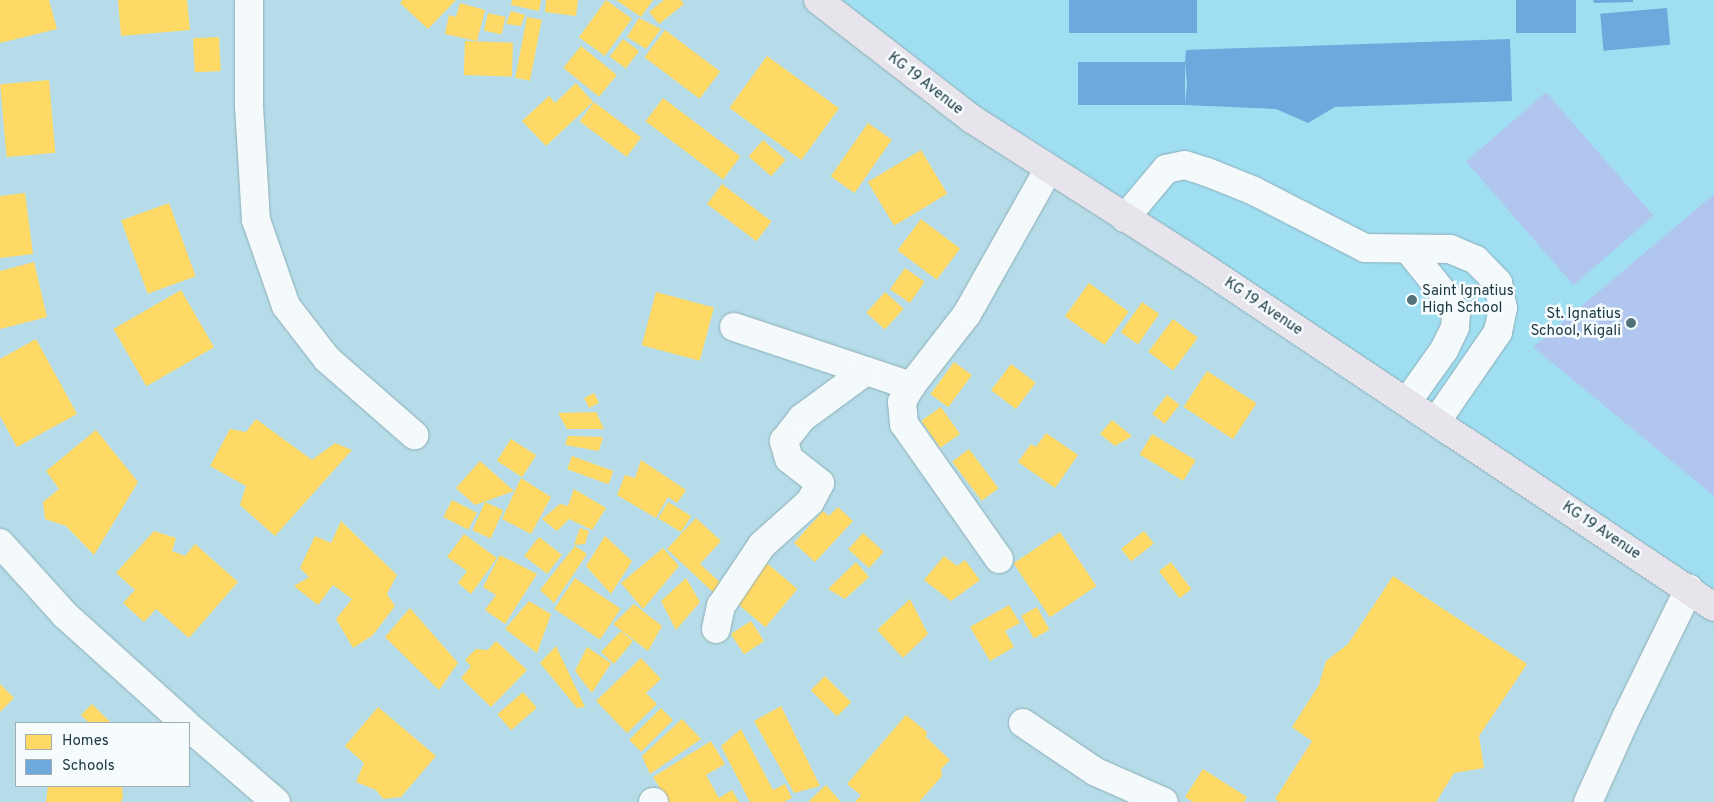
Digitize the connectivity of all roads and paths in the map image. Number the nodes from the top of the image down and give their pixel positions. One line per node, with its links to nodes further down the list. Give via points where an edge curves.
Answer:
1 (249, 0): 11 (street, via 249,106 256,220 286,306 327,359)
2 (818, 0): 3 (main road, KG 19 Avenue, via 972,120)
3 (1048, 170): 4 (main road, KG 19 Avenue); 8 (street, via 967,314)
4 (1125, 218): 5 (street, via 1166,170 1185,165 1254,191 1365,248); 9 (main road, KG 19 Avenue)
5 (1408, 249): 9 (street, via 1456,313 1455,328 1444,350); 10 (street, via 1450,249 1476,260 1498,283 1504,308 1498,332)
6 (734, 327): 7 (street)
7 (866, 371): 8 (street); 16 (street, via 802,418 784,441 789,459 820,482 810,502 762,545 721,606)
8 (911, 386): 13 (street, via 902,402 904,424)
9 (1407, 402): 10 (main road, KG 19 Avenue)
10 (1436, 422): 14 (main road, KG 19 Avenue)
11 (414, 435)
12 (0, 543): 17 (street, via 65,616)
13 (999, 559)
14 (1689, 590): 15 (main road, KG 19 Avenue); 22 (street)
15 (1714, 607)
16 (716, 629)
17 (184, 722)
18 (1023, 723): 21 (street, via 1096,772)
19 (190, 728): 20 (street)
20 (276, 802)
21 (1164, 802)
22 (1588, 802)

